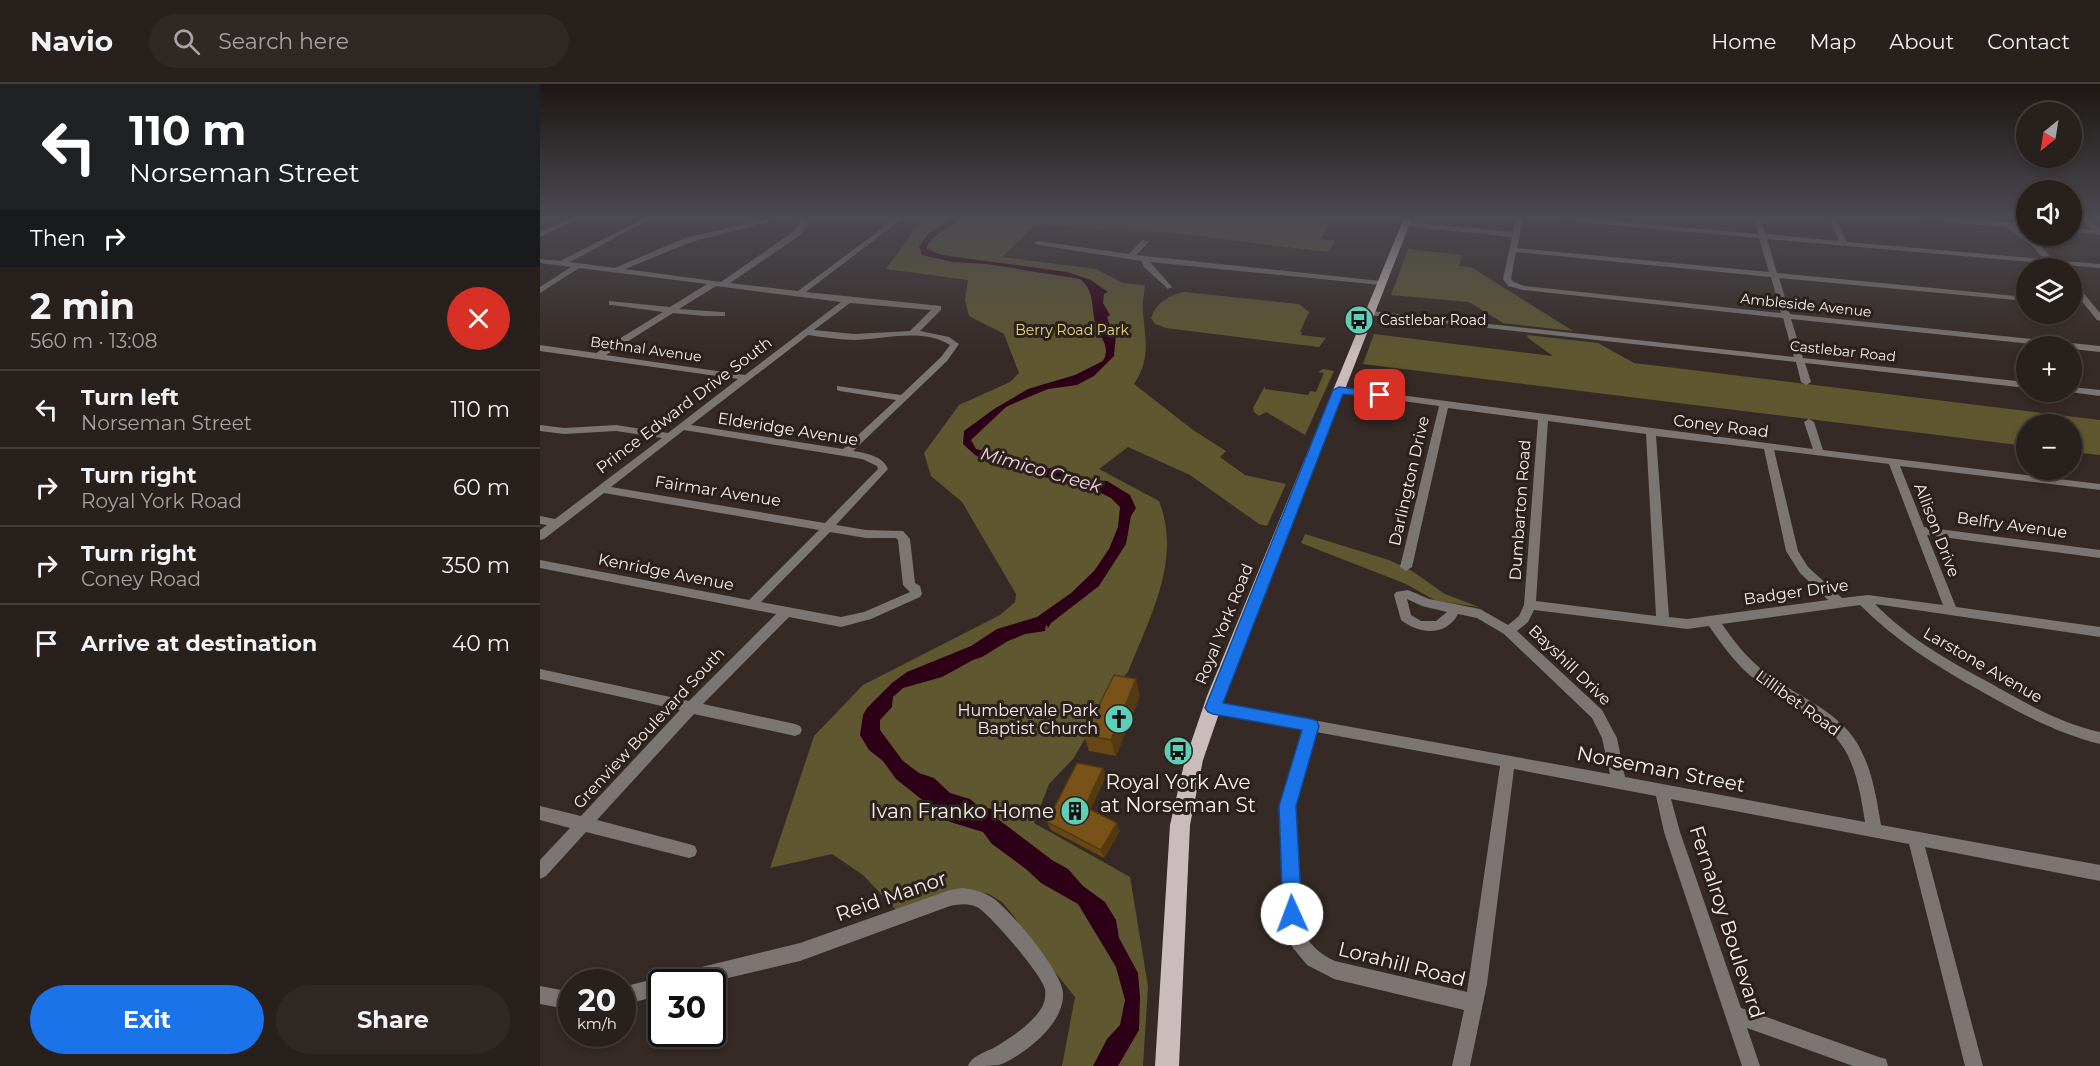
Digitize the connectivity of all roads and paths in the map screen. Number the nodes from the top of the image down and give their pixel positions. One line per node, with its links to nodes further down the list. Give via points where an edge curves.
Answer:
1 (569, 264): 11 (street)
2 (631, 264): 14 (street)
3 (750, 264): 16 (street)
4 (839, 264): 20 (street)
5 (1146, 264): 18 (street)
6 (1201, 264): 17 (street)
7 (1389, 264): 17 (main road, Royal York Road)
8 (1511, 264): 31 (street, Ambleside Avenue, via 1507,279 1531,290)
9 (1658, 264): 15 (street)
10 (1771, 264): 15 (street)
11 (579, 265): 14 (street); 19 (street)
12 (2082, 266): 13 (street)
13 (2100, 266)
14 (616, 270): 16 (street)
15 (1775, 275): 22 (street); 31 (street)
16 (720, 283): 20 (street); 28 (street)
17 (1381, 283): 29 (main road, Royal York Road)
18 (1168, 287)
19 (542, 288)
20 (801, 292): 23 (street)
21 (2082, 297): 26 (street)
22 (2016, 298)
23 (848, 300): 33 (street, Prince Edward Drive South); 34 (street, via 938,308)
24 (612, 303): 28 (street)
25 (2082, 305): 26 (street)
26 (2090, 306): 27 (street); 32 (street)
27 (2100, 307)
28 (670, 310): 30 (street); 37 (street)
29 (1370, 313): 38 (street, Castlebar Road); 43 (main road, Royal York Road)
30 (722, 314)
31 (1787, 317): 36 (street, Ambleside Avenue); 38 (street)
32 (2100, 318)
33 (808, 332): 34 (street, via 859,337); 39 (street, Prince Edward Drive South)
34 (912, 333): 46 (street, via 944,338 955,344)
35 (540, 348): 37 (street, Bethnal Avenue)
36 (2100, 349)
37 (598, 356): 39 (street, Bethnal Avenue)
38 (1800, 360): 40 (street); 41 (street, Castlebar Road)
39 (748, 378): 50 (street, Prince Edward Drive South)
40 (1806, 382)
41 (2016, 384)
42 (840, 388): 46 (street)
43 (1339, 390): 47 (street, Coney Road); 81 (main road, Royal York Road)
44 (2082, 391): 45 (street)
45 (2100, 393)
46 (903, 398): 55 (street)
47 (1444, 404): 48 (street, Coney Road); 67 (street, Darlington Drive)
48 (1544, 417): 52 (street, Coney Road); 71 (street, Dumbarton Road)
49 (1809, 422): 56 (street)
50 (683, 427): 53 (street, Prince Edward Drive South); 55 (street, Elderidge Avenue)
51 (540, 428): 53 (street, via 616,428)
52 (1651, 432): 54 (street, Coney Road); 76 (street)
53 (671, 436): 59 (street, Prince Edward Drive South)
54 (1768, 446): 56 (street, Coney Road); 69 (street, via 1792,551 1804,570)
55 (845, 453): 62 (street, Elderidge Avenue, via 875,460 883,469)
56 (1819, 453): 57 (street, Coney Road)
57 (1893, 462): 58 (street, Coney Road); 63 (street, Allison Drive)
58 (2100, 487)
59 (602, 489): 61 (street, Prince Edward Drive South); 62 (street, Fairmar Avenue)
60 (540, 520): 61 (street)
61 (557, 524): 64 (street, Prince Edward Drive South)
62 (828, 526): 70 (street); 74 (street, Fairmar Avenue, via 866,534 899,534 904,538 909,585 916,589 916,594 867,616 841,622)
63 (1919, 530): 65 (street, Belfry Avenue); 73 (street, Allison Drive)
64 (540, 536)
65 (2100, 554)
66 (540, 564): 70 (street, Kenridge Avenue)
67 (1406, 567)
68 (1862, 599): 69 (street, Badger Drive); 73 (street, Badger Drive); 84 (street, Larstone Avenue, via 1889,627 1943,663 2061,727)
69 (1838, 602): 75 (street, Badger Drive)
70 (751, 604): 74 (street, Kenridge Avenue)
71 (1530, 605): 76 (street, Badger Drive); 77 (street, via 1524,619)
72 (1455, 609): 77 (street, Bayshill Drive, via 1480,614)
73 (1951, 610): 78 (street, Badger Drive)
74 (786, 612): 80 (street, Grenview Boulevard South)
75 (1712, 620): 76 (street, Badger Drive, via 1687,624); 90 (street, Lillibet Road, via 1757,674 1824,719 1848,742 1860,769)
76 (1663, 621)
77 (1509, 631): 86 (street, Bayshill Drive, via 1600,718 1617,764)
78 (2100, 632)
79 (540, 674): 80 (street)
80 (691, 708): 83 (street); 89 (street, Grenview Boulevard South)
81 (1213, 708): 82 (street, Norseman Street); 101 (main road, Royal York Road, via 1185,788 1180,825)
82 (1311, 726): 85 (street, Norseman Street); 98 (street, Lorahill Road, via 1287,806 1292,927 1297,940 1312,958 1334,970)
83 (795, 730)
84 (2100, 738)
85 (1508, 761): 86 (street, Norseman Street); 98 (street)
86 (1618, 782): 87 (street, Norseman Street)
87 (1662, 791): 90 (street, Norseman Street); 99 (street, Fernalroy Boulevard, via 1672,832)
88 (540, 813): 89 (street)
89 (583, 824): 92 (street); 93 (street, Grenview Boulevard South)
90 (1874, 830): 91 (street, Norseman Street)
91 (1915, 838): 94 (street, Norseman Street); 105 (street)
92 (689, 851)
93 (540, 872)
94 (2100, 873)
95 (726, 970): 100 (street, Reid Manor, via 800,952 961,896 978,899 989,905 1044,971 1055,991 1049,1015 1026,1038)
96 (540, 995): 97 (street)
97 (558, 998)
98 (1474, 1003): 102 (street)
99 (1735, 1016): 103 (street, Fernalroy Boulevard); 104 (street)
100 (977, 1066)
101 (1167, 1066)
102 (1461, 1066)
103 (1751, 1066)
104 (1879, 1066)
105 (1974, 1066)

